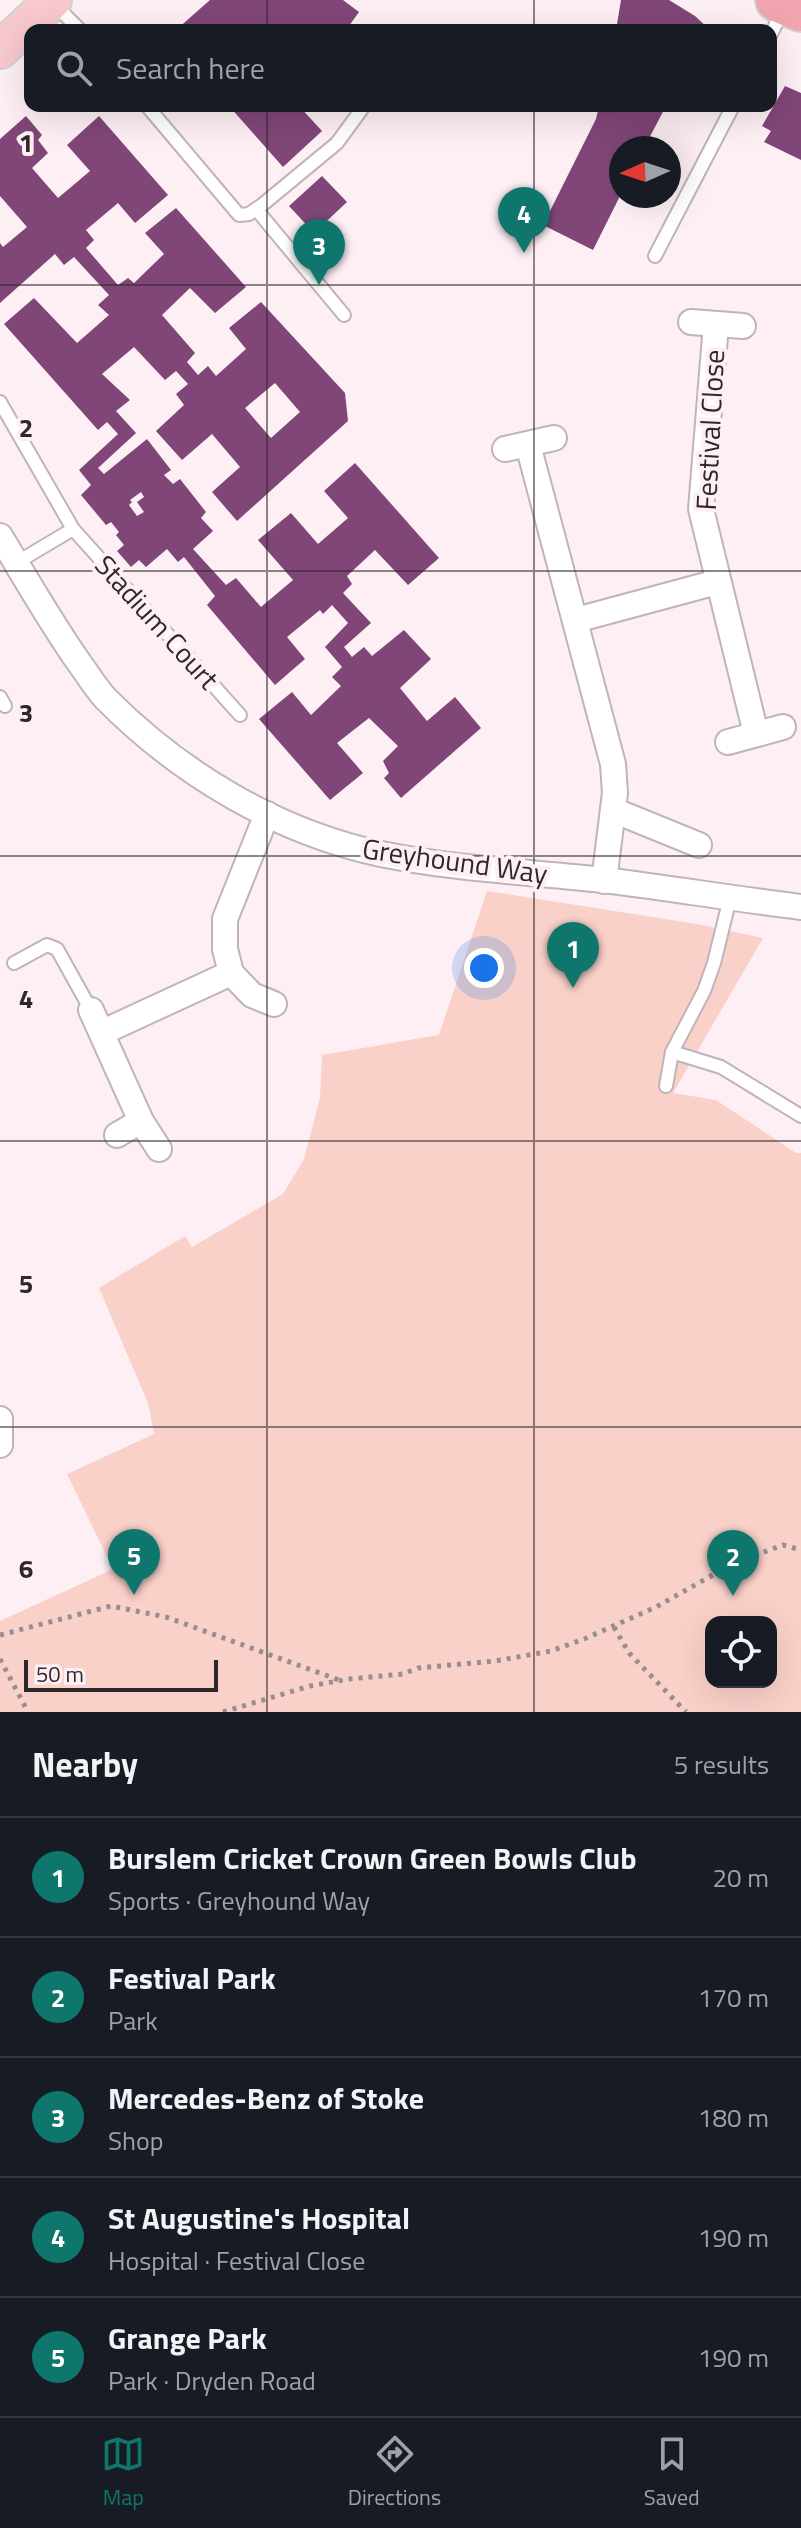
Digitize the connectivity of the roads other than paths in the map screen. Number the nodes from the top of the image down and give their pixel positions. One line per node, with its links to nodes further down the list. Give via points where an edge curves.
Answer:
1 (48, 2): 2 (main road); 3 (lane)
2 (27, 24)
3 (73, 24)
4 (24, 27): 5 (main road)
5 (4, 48)
6 (152, 112): 9 (lane, via 239,215)
7 (360, 112): 9 (lane, via 337,143)
8 (730, 112): 10 (lane)
9 (256, 209): 11 (lane)
10 (655, 256)
11 (344, 315)
12 (691, 322): 13 (street, Festival Close)
13 (716, 324): 14 (street, Festival Close); 20 (street, Festival Close, via 701,509)
14 (743, 326)
15 (0, 402): 17 (lane, Stadium Court)
16 (554, 438): 21 (street, via 516,447)
17 (73, 529): 19 (lane, Stadium Court); 22 (lane, Stadium Court)
18 (0, 536): 19 (street, Greyhound Way)
19 (16, 563): 27 (street, Greyhound Way, via 103,696 158,747 217,788)
20 (717, 582): 21 (street); 24 (street, Festival Close)
21 (576, 620): 26 (street, via 613,764)
22 (240, 715)
23 (783, 727): 24 (street)
24 (756, 734): 25 (street)
25 (728, 742)
26 (613, 810): 28 (street); 29 (street)
27 (267, 814): 29 (street, Greyhound Way, via 379,854); 33 (street, via 225,919)
28 (699, 845)
29 (604, 881): 30 (street, Greyhound Way)
30 (730, 898): 31 (street, Greyhound Way); 37 (lane, via 709,977)
31 (801, 907)
32 (14, 963): 35 (lane, via 47,945 57,949)
33 (231, 973): 34 (street, via 252,995); 36 (street)
34 (274, 1004)
35 (91, 1010): 36 (street)
36 (103, 1032): 40 (street)
37 (672, 1052): 38 (lane); 39 (lane, via 721,1067)
38 (666, 1086)
39 (801, 1116)
40 (141, 1121): 41 (street); 42 (street)
41 (117, 1135)
42 (159, 1149)

